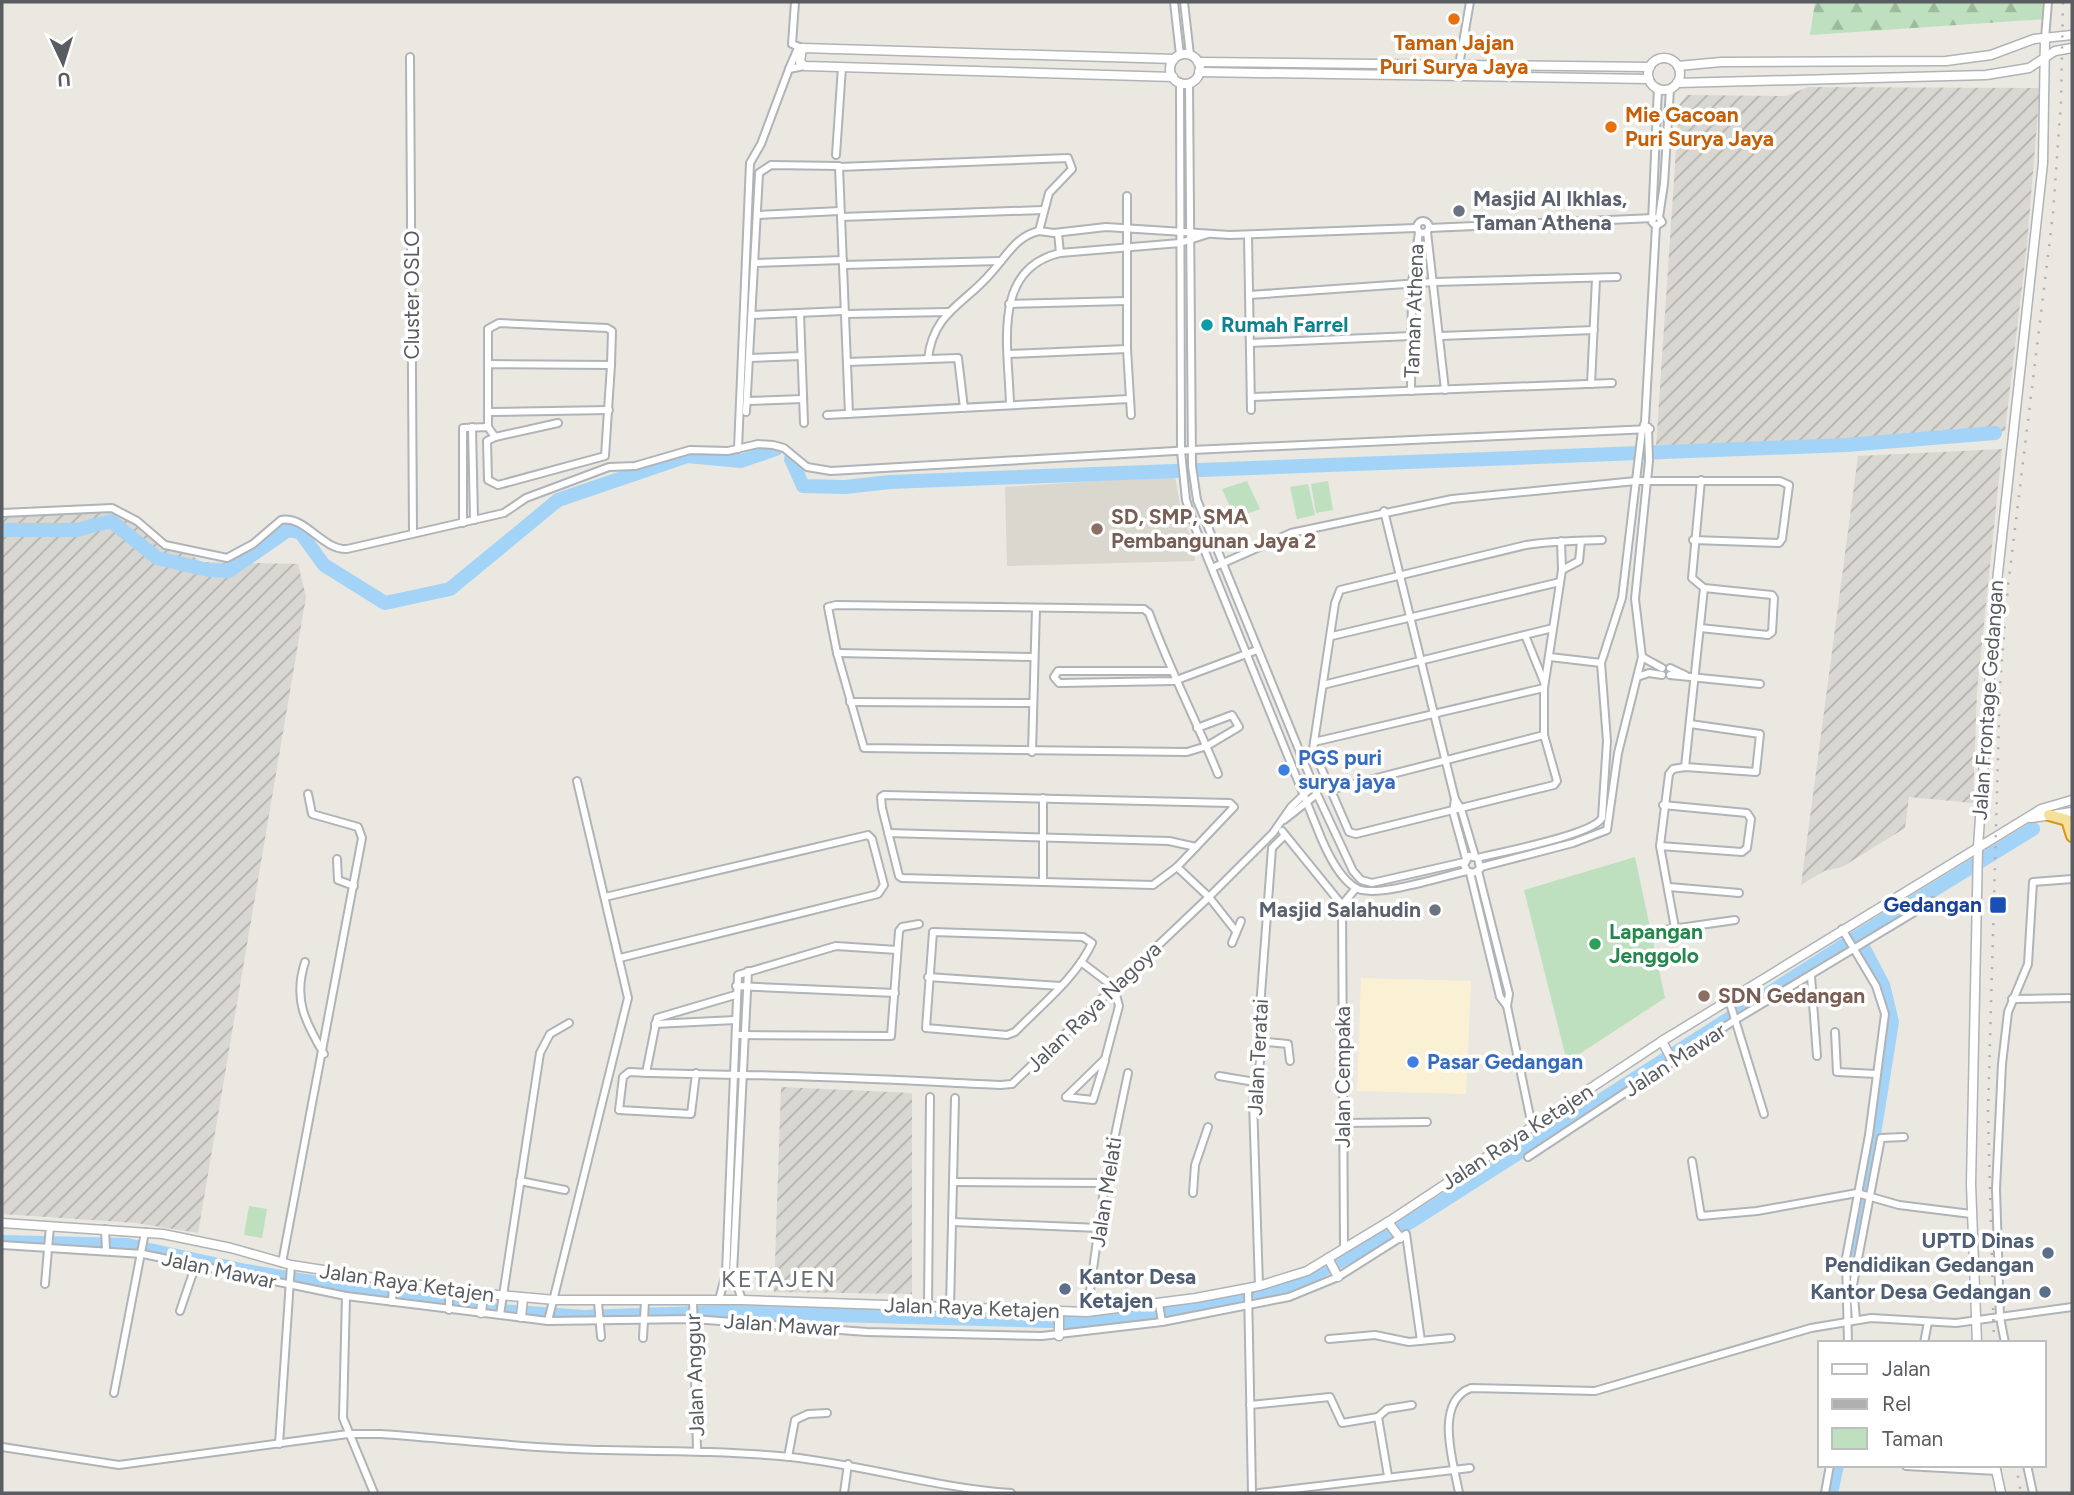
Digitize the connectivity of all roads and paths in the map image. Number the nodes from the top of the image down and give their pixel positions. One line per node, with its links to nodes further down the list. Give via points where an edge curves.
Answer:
1 (795, 2): 8 (street, via 792,44)
2 (1174, 2): 12 (street)
3 (1184, 2): 10 (street)
4 (1470, 2): 15 (street)
5 (2048, 2): 7 (street)
6 (2072, 35): 7 (street)
7 (2045, 38): 13 (street, Jalan Frontage Gedangan); 17 (street, via 1991,55 1946,61)
8 (800, 48): 12 (street); 16 (street, via 799,60); 20 (street)
9 (2072, 48): 13 (street, via 2055,51)
10 (1190, 55): 12 (street); 14 (street)
11 (410, 57): 109 (street, Cluster OSLO)
12 (1177, 57): 23 (street, via 1171,68)
13 (2043, 60): 24 (street, via 2029,68 1986,75); 186 (street, Jalan Frontage Gedangan, via 2043,163 1995,600)
14 (1198, 62): 15 (street); 21 (street)
15 (1459, 65): 19 (street)
16 (805, 66): 18 (street); 20 (street)
17 (1678, 66): 19 (street, via 1665,58); 24 (street, via 1680,74)
18 (842, 67): 23 (street); 26 (street)
19 (1650, 68): 22 (street)
20 (789, 69): 95 (street, via 750,163)
21 (1199, 72): 22 (street); 23 (street)
22 (1649, 79): 25 (street)
23 (1180, 81): 37 (street); 38 (street)
24 (1674, 86): 25 (street); 32 (street)
25 (1657, 89): 32 (street)
26 (836, 155)
27 (839, 166): 29 (street, via 1069,158 1071,172 1050,191); 30 (street); 31 (street, via 764,168 759,177)
28 (1127, 196): 33 (street)
29 (1043, 210): 30 (street); 36 (street)
30 (840, 214): 31 (street); 48 (street)
31 (758, 215): 47 (street)
32 (1656, 218): 35 (street); 93 (street, via 1661,223 1656,226)
33 (1127, 230): 37 (street); 39 (street, via 1106,227); 44 (street)
34 (1417, 230): 35 (street); 35 (street, via 1423,220); 41 (street); 52 (street, Taman Athena)
35 (1428, 230): 51 (street, Taman Athena)
36 (1039, 231): 39 (street); 46 (street, via 1023,236)
37 (1180, 231): 38 (street); 43 (street)
38 (1190, 232): 40 (street); 42 (street)
39 (1058, 233): 45 (street)
40 (1208, 234): 41 (street); 42 (street)
41 (1248, 235): 53 (street)
42 (1190, 240): 43 (street); 96 (street)
43 (1180, 243): 44 (street); 97 (street)
44 (1126, 247): 45 (street); 54 (street)
45 (1060, 253): 55 (street, via 1027,268 1014,285)
46 (1001, 261): 48 (street); 56 (street)
47 (755, 263): 48 (street); 59 (street)
48 (843, 263): 58 (street)
49 (1617, 277): 50 (street)
50 (1596, 279): 51 (street); 60 (street)
51 (1434, 282): 52 (street); 62 (street, Taman Athena)
52 (1412, 283): 53 (street); 61 (street, Taman Athena)
53 (1249, 295): 63 (street)
54 (1126, 301): 55 (street); 64 (street)
55 (1009, 304): 65 (street)
56 (947, 312): 58 (street); 68 (street)
57 (800, 313): 58 (street); 59 (street); 66 (street)
58 (845, 313): 69 (street)
59 (752, 316): 67 (street)
60 (1594, 330): 62 (street); 73 (street)
61 (1411, 336): 63 (street); 75 (street, Taman Athena)
62 (1440, 336): 74 (street, Taman Athena)
63 (1250, 343): 76 (street)
64 (1127, 349): 65 (street); 78 (street)
65 (1009, 354): 80 (street)
66 (801, 356): 67 (street); 77 (street)
67 (750, 358): 79 (street)
68 (928, 359): 69 (street); 81 (street, via 960,360)
69 (847, 362): 86 (street)
70 (488, 364): 71 (street); 71 (street, via 488,329 499,323 607,328 613,339); 84 (street)
71 (611, 365): 82 (street)
72 (1612, 383): 73 (street)
73 (1591, 384): 74 (street)
74 (1445, 390): 75 (street)
75 (1411, 391): 76 (street)
76 (1251, 397): 83 (street)
77 (803, 399): 79 (street); 90 (street)
78 (1129, 399): 80 (street); 88 (street)
79 (747, 401): 85 (street)
80 (1010, 405): 81 (street)
81 (964, 408): 86 (street)
82 (609, 410): 84 (street); 94 (street, via 606,456 498,485 488,480 487,442)
83 (1251, 410)
84 (489, 412): 92 (street)
85 (746, 412)
86 (849, 414): 87 (street)
87 (827, 415)
88 (1131, 415)
89 (558, 422): 94 (street)
90 (804, 423)
91 (472, 427): 92 (street); 105 (street); 106 (street, via 463,428)
92 (488, 427): 94 (street)
93 (1646, 429): 96 (street); 98 (street); 99 (street, via 1650,441)
94 (495, 437)
95 (738, 449): 97 (street, via 773,445 807,467 831,471); 105 (street, via 690,450 635,466 609,467 526,498 504,513)
96 (1192, 450): 97 (street); 101 (street)
97 (1181, 451): 102 (street)
98 (1636, 481): 99 (street); 103 (street, via 1492,494); 107 (street)
99 (1646, 481): 100 (street); 108 (street)
100 (1701, 481): 111 (street); 111 (street, via 1780,481 1790,488 1779,543)
101 (1200, 508): 102 (street); 114 (street)
102 (1189, 510): 115 (street)
103 (1384, 511): 114 (street, via 1290,533); 117 (street)
104 (2, 513): 109 (street, via 112,508 137,521 165,545 219,557 235,556 287,519 339,550)
105 (474, 520): 106 (street)
106 (463, 523): 109 (street)
107 (1631, 530): 108 (street); 120 (street)
108 (1640, 531): 121 (street)
109 (413, 533)
110 (1602, 540): 113 (street)
111 (1693, 540): 119 (street, via 1692,578)
112 (1561, 541): 113 (street); 116 (street); 117 (street)
113 (1581, 541): 116 (street, via 1579,561)
114 (1224, 563): 115 (street); 128 (street)
115 (1212, 568): 130 (street)
116 (1562, 569): 118 (street)
117 (1399, 575): 123 (street); 127 (street, via 1340,590)
118 (1560, 582): 123 (street); 124 (street)
119 (1704, 588): 125 (street); 125 (street, via 1772,595 1772,632)
120 (1622, 597): 121 (street); 135 (street)
121 (1635, 599): 133 (street)
122 (1036, 608): 129 (street, via 831,605 828,615); 131 (street); 138 (street, via 1144,609)
123 (1410, 618): 127 (street); 134 (street)
124 (1553, 628): 126 (street); 132 (street)
125 (1700, 628): 140 (street)
126 (1525, 635): 134 (street); 147 (street)
127 (1332, 636): 146 (street)
128 (1257, 650): 130 (street); 163 (street)
129 (837, 653): 131 (street); 148 (street)
130 (1245, 656): 142 (street); 167 (street)
131 (1034, 657): 149 (street)
132 (1550, 657): 135 (street); 147 (street)
133 (1642, 657): 139 (street); 141 (street)
134 (1420, 661): 146 (street); 150 (street)
135 (1601, 663): 152 (street)
136 (1073, 671): 137 (street); 143 (street); 143 (street, via 1058,671 1054,677 1057,682)
137 (1150, 671): 138 (street); 144 (street)
138 (1170, 671): 142 (street)
139 (1666, 671): 140 (street); 141 (street)
140 (1695, 675): 145 (street); 151 (street)
141 (1640, 676): 154 (street)
142 (1174, 681): 144 (street); 153 (street)
143 (1073, 683): 144 (street)
144 (1151, 683)
145 (1760, 684)
146 (1323, 685): 156 (street)
147 (1544, 686): 150 (street); 155 (street)
148 (850, 702): 149 (street); 158 (street, via 866,748)
149 (1033, 703): 158 (street)
150 (1434, 714): 156 (street); 159 (street)
151 (1689, 724): 160 (street); 160 (street, via 1758,732 1757,770)
152 (1606, 727): 154 (street); 180 (street, via 1602,818 1594,827)
153 (1197, 728): 157 (street); 157 (street, via 1231,715 1238,723 1238,730)
154 (1623, 728): 183 (street, via 1607,830)
155 (1544, 735): 159 (street); 173 (street, via 1558,777 1554,785)
156 (1314, 742): 164 (street, via 1314,756)
157 (1207, 746): 158 (street, via 1187,752); 161 (street)
158 (1032, 752)
159 (1445, 760): 164 (street); 169 (street)
160 (1685, 767): 172 (street, via 1671,771)
161 (1218, 774)
162 (577, 781): 201 (street)
163 (1313, 786): 166 (street); 167 (street, Jalan Raya Nagoya)
164 (1330, 790): 174 (street, via 1354,834)
165 (308, 794): 197 (street, via 312,814 361,830)
166 (1317, 794): 171 (street, Jalan Raya Nagoya); 193 (street, via 1346,861 1358,877 1372,883)
167 (1303, 795): 171 (street); 178 (street, Jalan Raya Nagoya)
168 (1043, 798): 179 (street, via 883,795); 182 (street); 185 (street, via 1234,805)
169 (1455, 799): 173 (street); 174 (street)
170 (2072, 800): 177 (street, Jalan Raya Ketajen)
171 (1307, 803): 178 (street, Jalan Raya Nagoya); 199 (street, via 1330,856)
172 (1663, 806): 184 (street); 184 (street, via 1747,813 1751,819 1747,848 1742,852)
173 (1461, 809): 174 (street); 187 (street)
174 (1453, 812): 189 (street)
175 (2072, 812): 176 (street, Jalan Raya Ketajen)
176 (2049, 816): 177 (street, Jalan Raya Ketajen); 181 (highway, via 2067,820)
177 (2025, 818): 186 (street, Jalan Raya Ketajen)
178 (1282, 821): 202 (street, Jalan Raya Nagoya)
179 (888, 833): 182 (street); 195 (street, via 900,878)
180 (1571, 834): 183 (street); 187 (street)
181 (2072, 836)
182 (1043, 838): 185 (street, via 1169,841); 195 (street)
183 (1573, 842): 191 (street)
184 (1660, 846): 198 (street)
185 (1196, 847): 190 (street)
186 (1978, 847): 213 (street, Jalan Raya Ketajen); 271 (street, Jalan Frontage Gedangan)
187 (1477, 857): 189 (street); 191 (street)
188 (337, 859): 197 (street, via 338,880)
189 (1465, 860): 192 (street); 193 (street)
190 (1177, 867): 195 (street, via 1155,884); 202 (street)
191 (1480, 869): 192 (street); 207 (street)
192 (1468, 872): 196 (street); 209 (street)
193 (1402, 876): 196 (street)
194 (2072, 879): 230 (street, via 2033,882 2028,964)
195 (1043, 881)
196 (1405, 885): 199 (street, via 1374,891)
197 (354, 886): 242 (street)
198 (1669, 887): 200 (street); 210 (street)
199 (1356, 888): 204 (street)
200 (1739, 893)
201 (605, 897): 217 (street); 217 (street, via 868,835 884,885 878,894)
202 (1209, 897): 211 (street); 226 (street, Jalan Raya Nagoya)
203 (1933, 901): 215 (street, Jalan Mawar)
204 (1342, 905): 240 (street, Jalan Teratai, via 1283,833 1272,848); 259 (street, Jalan Cempaka)
205 (1735, 920): 210 (street)
206 (1241, 921): 211 (street)
207 (1492, 924): 209 (street); 232 (street, via 1509,994)
208 (919, 925): 216 (street, via 900,928)
209 (1482, 926): 232 (street, via 1500,997)
210 (1675, 928): 212 (street)
211 (1236, 930): 214 (street)
212 (1658, 931)
213 (1844, 932): 215 (street); 231 (street, Jalan Raya Ketajen)
214 (1232, 943)
215 (1853, 946): 221 (street, Jalan Mawar); 251 (street, via 1876,986 1885,1014)
216 (897, 950): 220 (street, via 836,946); 227 (street)
217 (620, 958): 303 (street, via 628,998)
218 (305, 962): 242 (street, via 299,988 301,1013)
219 (1081, 962): 222 (street, via 1092,944 1088,938 935,931); 225 (street); 226 (street)
220 (748, 971): 223 (street, via 738,975); 224 (street)
221 (1811, 976): 233 (street, Jalan Mawar); 243 (street)
222 (928, 977): 225 (street); 225 (street, via 927,1028 1007,1035)
223 (736, 986): 224 (street); 228 (street)
224 (747, 986): 227 (street); 239 (street)
225 (1060, 986)
226 (1114, 987): 244 (street, via 1119,1006); 250 (street, Jalan Raya Nagoya, via 1012,1084)
227 (895, 993): 239 (street, via 891,1036)
228 (736, 995): 234 (street); 236 (street, via 662,1016)
229 (2072, 998): 230 (street)
230 (2012, 999): 319 (street, via 2002,1064 1997,1150)
231 (1730, 1002): 233 (street); 241 (street, Jalan Raya Ketajen)
232 (1507, 1006): 260 (street)
233 (1735, 1018): 245 (street, Jalan Mawar); 257 (street)
234 (735, 1020): 236 (street); 238 (street)
235 (569, 1023): 265 (street, via 550,1034 541,1049)
236 (654, 1024): 247 (street)
237 (1835, 1032): 251 (street, via 1837,1072)
238 (734, 1035): 239 (street); 252 (street)
239 (744, 1035): 250 (street)
240 (1258, 1041): 246 (street, via 1289,1044); 254 (street, Jalan Teratai, via 1261,1056)
241 (1663, 1043): 245 (street); 260 (street, Jalan Raya Ketajen)
242 (324, 1054): 287 (street)
243 (1816, 1056)
244 (1105, 1059): 244 (street, via 1066,1096 1066,1097 1093,1100)
245 (1672, 1060): 263 (street, Jalan Mawar)
246 (1290, 1061)
247 (646, 1073): 248 (street, Jalan Raya Nagoya); 248 (street, via 624,1074 620,1111 691,1114)
248 (696, 1073): 252 (street, Jalan Raya Nagoya)
249 (1128, 1073): 267 (street, Jalan Melati)
250 (742, 1074): 252 (street, Jalan Raya Nagoya); 288 (street)
251 (1876, 1074): 270 (street)
252 (734, 1075): 288 (street)
253 (1219, 1076): 254 (street)
254 (1255, 1082): 293 (street, Jalan Teratai)
255 (930, 1097): 308 (street)
256 (955, 1098): 266 (street)
257 (1764, 1114)
258 (1427, 1122): 259 (street)
259 (1344, 1123): 283 (street, Jalan Cempaka)
260 (1532, 1126): 274 (street, Jalan Raya Ketajen)
261 (1208, 1127): 269 (street, via 1195,1165)
262 (1904, 1137): 270 (street, via 1881,1138)
263 (1528, 1157)
264 (1692, 1161): 270 (street, via 1701,1216)
265 (520, 1181): 268 (street); 307 (street)
266 (953, 1182): 267 (street); 272 (street)
267 (1105, 1183): 275 (street, Jalan Melati)
268 (565, 1190)
269 (1192, 1193)
270 (1864, 1195): 271 (street, via 1899,1205); 322 (street); 322 (street, via 1845,1274)
271 (1971, 1214): 323 (street, Jalan Frontage Gedangan)
272 (952, 1222): 275 (street); 309 (street)
273 (2, 1223): 277 (street, Jalan Raya Ketajen)
274 (1390, 1224): 279 (street); 283 (street, Jalan Raya Ketajen)
275 (1099, 1228): 315 (street, Jalan Melati)
276 (105, 1229): 277 (street, Jalan Raya Ketajen); 278 (street, Jalan Raya Ketajen); 281 (street)
277 (50, 1230): 282 (street)
278 (145, 1235): 284 (street); 287 (street, Jalan Raya Ketajen, via 197,1240)
279 (1401, 1235): 289 (street, Jalan Mawar); 331 (street)
280 (2, 1245): 282 (street, Jalan Mawar)
281 (106, 1245): 282 (street, Jalan Mawar); 284 (street, Jalan Mawar)
282 (49, 1246): 291 (street)
283 (1344, 1248): 285 (street, Jalan Raya Ketajen)
284 (143, 1252): 286 (street, Jalan Mawar); 336 (street)
285 (1330, 1261): 289 (street); 293 (street, Jalan Raya Ketajen)
286 (195, 1264): 290 (street, Jalan Mawar); 313 (street)
287 (288, 1266): 290 (street); 292 (street, Jalan Raya Ketajen)
288 (729, 1273): 298 (street); 299 (street)
289 (1337, 1275): 304 (street, Jalan Mawar, via 1289,1297)
290 (288, 1282): 296 (street, Jalan Mawar); 342 (street)
291 (45, 1284)
292 (393, 1286): 295 (street, Jalan Raya Ketajen); 300 (street)
293 (1259, 1286): 294 (street, Jalan Raya Ketajen)
294 (1248, 1291): 304 (street); 306 (street, Jalan Raya Ketajen)
295 (449, 1294): 297 (street, Jalan Raya Ketajen); 311 (street)
296 (346, 1296): 300 (street, Jalan Mawar); 341 (street, via 341,1403)
297 (483, 1297): 307 (street, Jalan Raya Ketajen); 314 (street)
298 (719, 1300): 299 (street, Jalan Raya Ketajen); 301 (street, Jalan Raya Ketajen)
299 (742, 1300): 308 (street, Jalan Raya Ketajen)
300 (392, 1301): 311 (street, Jalan Mawar)
301 (693, 1301): 302 (street, Jalan Raya Ketajen); 318 (street, Jalan Anggur)
302 (645, 1303): 305 (street, Jalan Raya Ketajen); 317 (street)
303 (554, 1304): 305 (street, Jalan Raya Ketajen); 312 (street, Jalan Raya Ketajen); 321 (street)
304 (1249, 1304): 324 (street, Jalan Mawar); 337 (street)
305 (599, 1305): 320 (street)
306 (1159, 1306): 315 (street, Jalan Raya Ketajen); 324 (street)
307 (500, 1307): 312 (street, Jalan Raya Ketajen); 312 (street, Jalan Mawar); 314 (street, Jalan Mawar)
308 (928, 1307): 309 (street, Jalan Raya Ketajen)
309 (950, 1307): 316 (street, Jalan Raya Ketajen)
310 (2072, 1307): 319 (street)
311 (449, 1308): 314 (street, Jalan Mawar)
312 (522, 1308): 321 (street, Jalan Mawar)
313 (180, 1311)
314 (482, 1312)
315 (1087, 1312): 316 (street, Jalan Raya Ketajen)
316 (1059, 1313): 326 (street)
317 (645, 1317): 318 (street, Jalan Mawar); 320 (street, Jalan Mawar); 328 (street)
318 (693, 1317): 326 (street, Jalan Mawar, via 867,1332); 344 (street, Jalan Anggur)
319 (2000, 1317): 323 (street); 335 (street)
320 (600, 1318): 321 (street, Jalan Mawar); 327 (street)
321 (548, 1319)
322 (1850, 1321): 325 (street, via 1899,1318); 332 (street); 352 (street, via 1811,1328 1595,1391 1466,1389 1451,1409 1449,1434)
323 (1975, 1321): 325 (street); 334 (street, Jalan Frontage Gedangan)
324 (1162, 1322): 326 (street, Jalan Mawar)
325 (1928, 1322): 333 (street)
326 (1059, 1334)
327 (601, 1337)
328 (643, 1338)
329 (1451, 1338): 331 (street)
330 (1329, 1339): 331 (street, via 1375,1335)
331 (1421, 1341)
332 (1847, 1341)
333 (1924, 1341)
334 (1977, 1341)
335 (2005, 1341)
336 (114, 1393)
337 (1250, 1405): 340 (street, via 1330,1397 1340,1422); 358 (street)
338 (1412, 1405): 340 (street, via 1382,1411)
339 (827, 1413): 345 (street, via 795,1420)
340 (1378, 1417): 353 (street)
341 (348, 1434): 342 (street); 344 (street, via 604,1450); 355 (street)
342 (279, 1444): 343 (street, via 119,1465)
343 (2, 1447)
344 (697, 1450): 345 (street)
345 (788, 1457): 346 (street)
346 (848, 1464): 354 (street); 356 (street)
347 (1830, 1467): 361 (street)
348 (1951, 1467): 351 (street)
349 (2027, 1467): 363 (street)
350 (1470, 1468): 352 (street)
351 (1996, 1468): 362 (street)
352 (1455, 1469): 353 (street); 360 (street)
353 (1388, 1476): 359 (street)
354 (955, 1490): 357 (street)
355 (374, 1493)
356 (844, 1493)
357 (1011, 1493)
358 (1252, 1493)
359 (1258, 1493)
360 (1459, 1493)
361 (1825, 1493)
362 (2001, 1493)
363 (2033, 1493)

